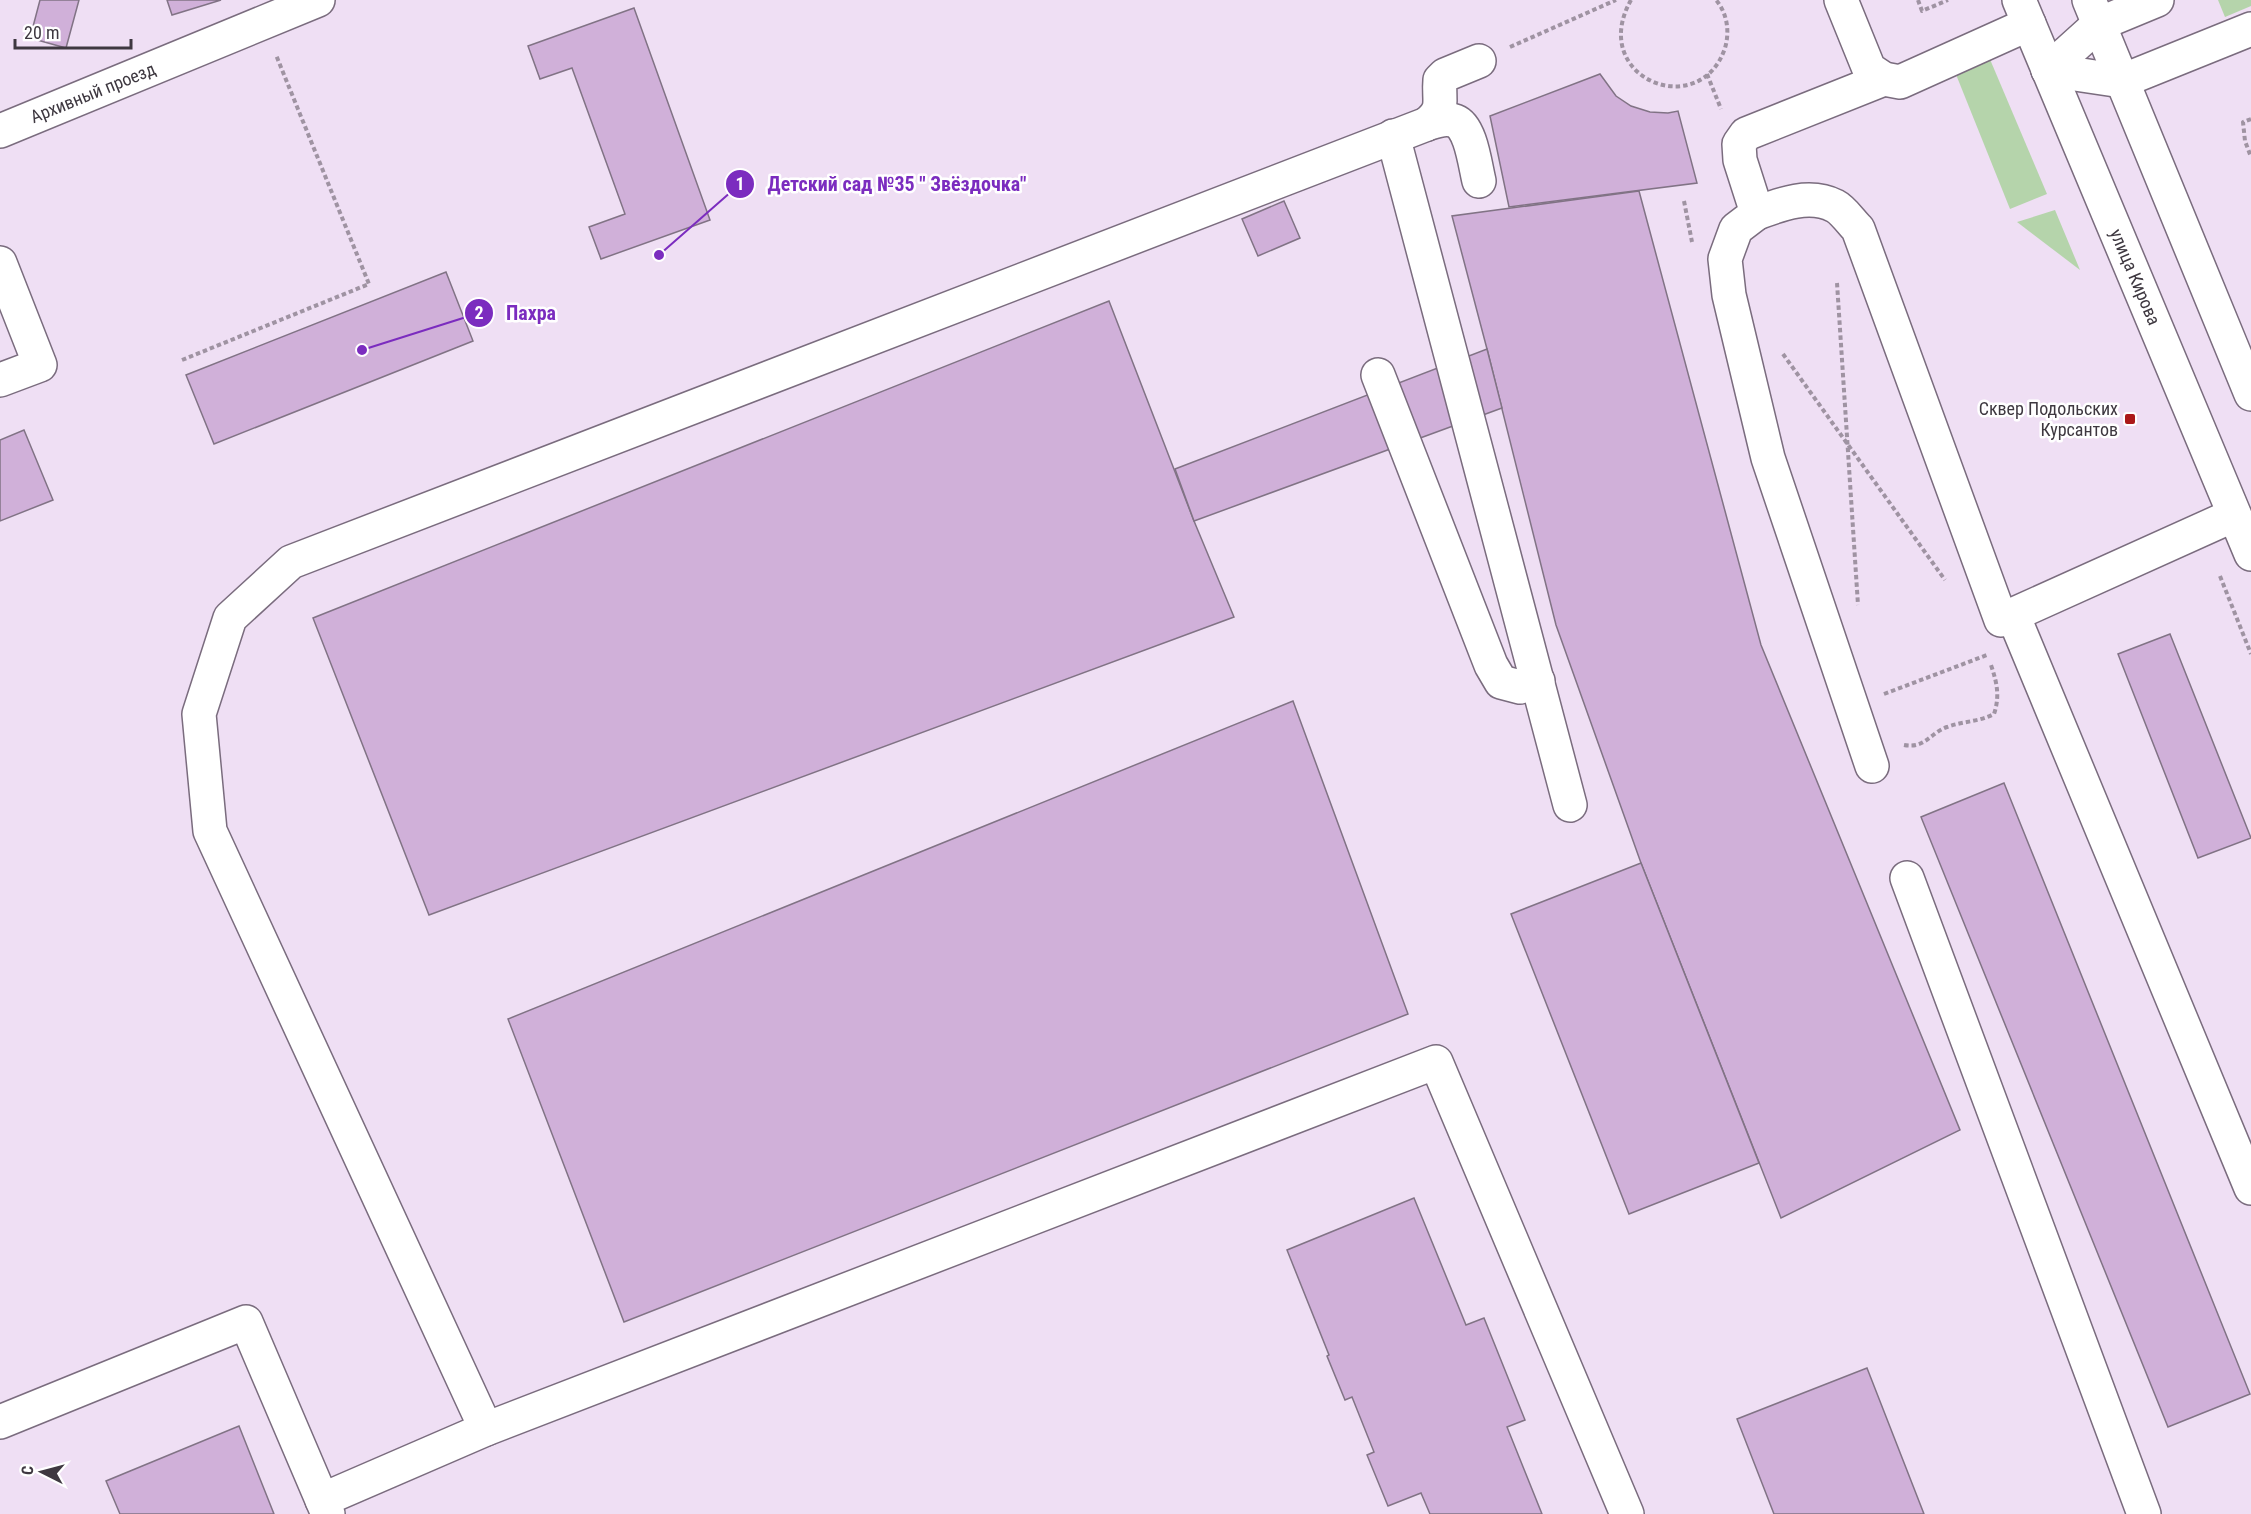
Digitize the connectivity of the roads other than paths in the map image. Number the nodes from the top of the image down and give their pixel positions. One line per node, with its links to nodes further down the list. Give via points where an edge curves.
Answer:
1 (318, 0): 12 (main road, Архивный проезд)
2 (1841, 0): 9 (main road, via 1869,69)
3 (2157, 0): 5 (main road)
4 (2024, 12): 8 (main road, улица Кирова); 9 (main road, via 1900,82)
5 (2094, 12): 8 (main road); 10 (main road)
6 (2251, 29): 10 (main road)
7 (1479, 61): 11 (main road, via 1440,80 1438,115)
8 (2048, 70): 10 (main road); 20 (main road, улица Кирова)
9 (1884, 79): 15 (main road, via 1746,134 1739,144 1740,160)
10 (2122, 81): 19 (main road)
11 (1427, 124): 13 (main road); 14 (main road, via 1443,119 1456,121 1466,130)
12 (0, 130)
13 (1393, 136): 23 (main road); 29 (main road, via 291,562 230,618 199,714 210,831)
14 (1479, 181)
15 (1757, 213): 22 (main road, via 1809,198 1836,206 1858,229 2001,620); 24 (main road, via 1736,229 1725,259 1730,295 1768,458)
16 (0, 263): 18 (main road, via 40,365)
17 (1378, 375): 23 (main road, via 1491,665 1501,682 1520,687)
18 (0, 380)
19 (2251, 394)
20 (2234, 515): 21 (main road, улица Кирова); 22 (main road)
21 (2251, 554)
22 (2013, 615): 27 (main road)
23 (1538, 681): 25 (main road)
24 (1872, 766)
25 (1570, 805)
26 (1907, 878): 32 (main road)
27 (2251, 1188)
28 (0, 1422): 30 (main road, via 246,1322)
29 (486, 1429): 30 (main road); 31 (main road, via 1436,1062)
30 (325, 1507)
31 (1627, 1514)
32 (2144, 1514)

